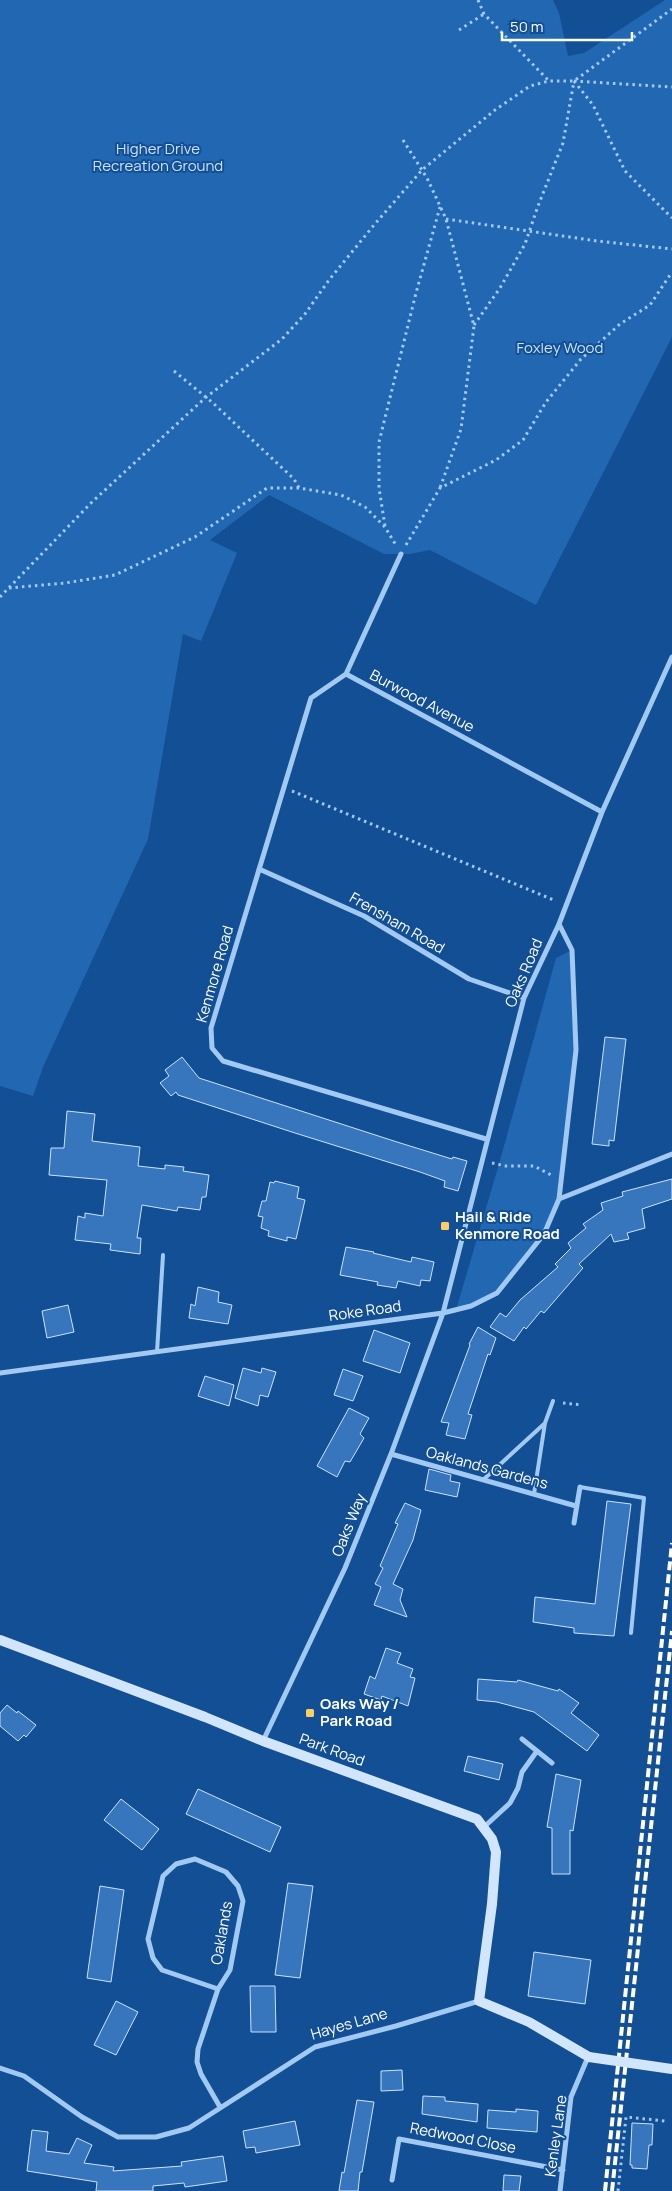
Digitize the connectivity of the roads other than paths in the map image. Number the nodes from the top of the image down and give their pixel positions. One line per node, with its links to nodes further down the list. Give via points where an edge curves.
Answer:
1 (401, 554): 3 (street, Burwood Avenue)
2 (672, 657): 4 (street, Oaks Road)
3 (346, 674): 4 (street, Burwood Avenue); 5 (street, Kenmore Road, via 311,698)
4 (602, 812): 6 (street, Oaks Road)
5 (259, 869): 7 (street, Frensham Road, via 364,916 469,979); 8 (street, Kenmore Road, via 211,1028 212,1048 223,1061)
6 (559, 924): 7 (street, Oaks Road); 10 (street, Roke Road, via 572,950 576,1050)
7 (524, 998): 8 (street, Oaks Road)
8 (486, 1139): 12 (street, Oaks Road)
9 (672, 1154): 10 (street)
10 (559, 1199): 12 (street, Roke Road, via 544,1234 497,1293 471,1306)
11 (163, 1255): 13 (lane)
12 (443, 1313): 13 (street, Roke Road); 17 (street, Oaks Way)
13 (157, 1352): 14 (street, Roke Road)
14 (0, 1373)
15 (553, 1401): 16 (lane)
16 (545, 1423): 18 (lane); 20 (lane)
17 (391, 1454): 18 (street, Oaklands Gardens); 26 (street, Oaks Way, via 345,1568)
18 (483, 1480): 20 (street, Oaklands Gardens)
19 (580, 1487): 21 (street); 23 (lane, via 644,1498)
20 (534, 1494): 21 (street, Oaklands Gardens)
21 (576, 1506): 22 (street)
22 (574, 1523)
23 (631, 1633)
24 (0, 1640): 26 (street, Park Road)
25 (522, 1739): 27 (street)
26 (263, 1741): 29 (street, Park Road, via 468,1815)
27 (537, 1751): 28 (street); 29 (street, via 522,1772 510,1803)
28 (552, 1763)
29 (484, 1827): 31 (street, Park Road, via 496,1852)
30 (218, 1989): 30 (street, Oaklands, via 230,1970 243,1902 238,1886 226,1872 194,1859 176,1864 163,1876 148,1939 153,1958 162,1970); 35 (street, Oaklands, via 198,2049 197,2062)
31 (479, 2001): 32 (street, via 529,2022); 35 (street, Hayes Lane, via 315,2047)
32 (589, 2057): 34 (street, bridge); 36 (street, Kenley Lane, via 571,2097)
33 (0, 2068): 35 (street, Hayes Lane, via 24,2076 82,2117 118,2137 156,2137 189,2128)
34 (672, 2069)
35 (220, 2107)
36 (563, 2170): 37 (street, Redwood Close, via 399,2139); 38 (street, Kenley Lane)
37 (392, 2180)
38 (560, 2191)

